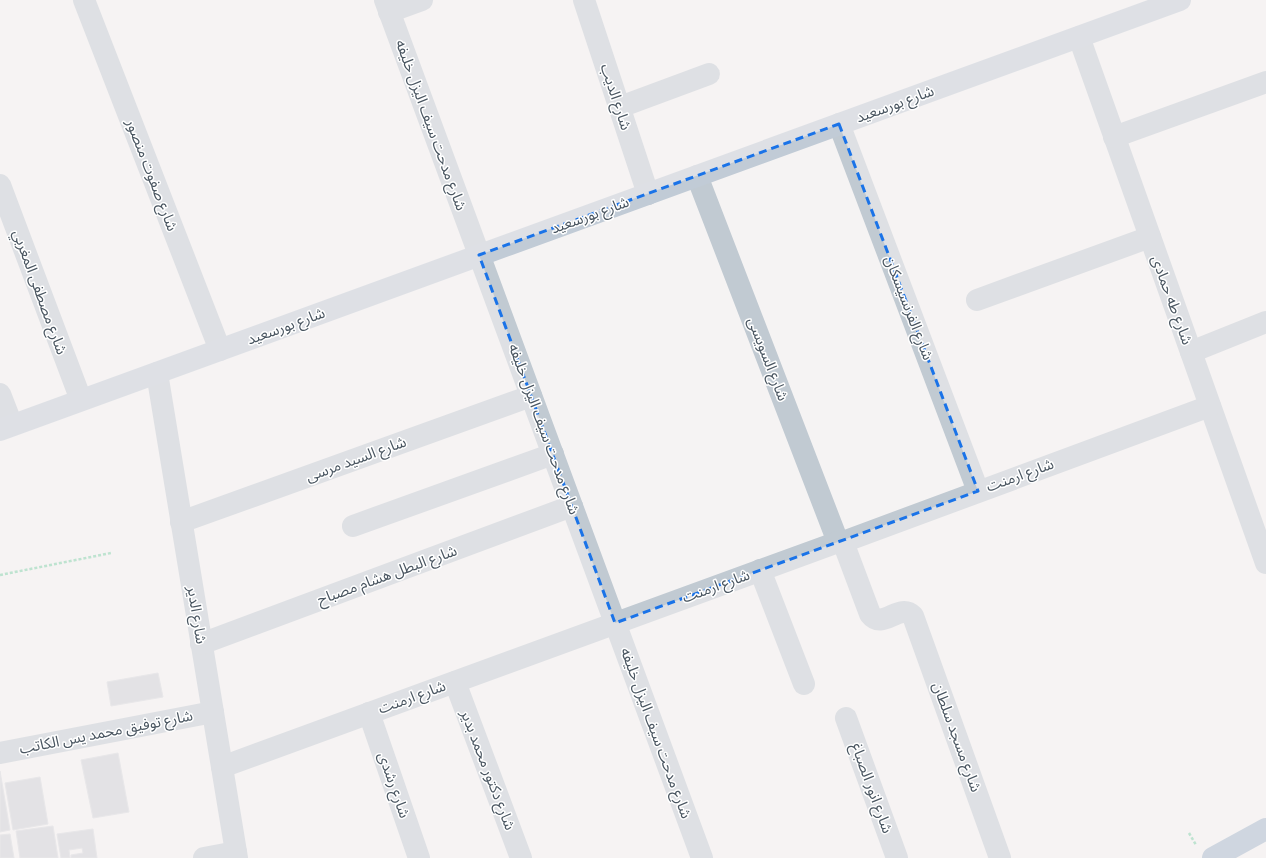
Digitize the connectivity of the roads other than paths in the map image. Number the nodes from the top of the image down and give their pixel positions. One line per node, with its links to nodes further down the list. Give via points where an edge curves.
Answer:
1 (84, 0): 19 (street, شارع صفوت منصور)
2 (422, 0): 5 (street)
3 (584, 0): 9 (street, شارع الديب)
4 (1180, 0): 6 (main road, شارع بورسعيد)
5 (387, 6): 16 (street, شارع مدحت سيف اليزل خليفه)
6 (1079, 37): 10 (main road, شارع بورسعيد); 11 (street, شارع طه حمادى)
7 (709, 74): 9 (street)
8 (1266, 82): 11 (street)
9 (620, 107): 14 (street, شارع الديب)
10 (839, 124): 12 (main road, شارع بورسعيد); 28 (street, شارع الفرنسيسكان)
11 (1114, 137): 15 (street, شارع طه حمادى)
12 (697, 176): 14 (main road, شارع بورسعيد); 32 (street, شارع السويسى)
13 (0, 185): 24 (street, شارع مصطفى المغربي)
14 (648, 194): 16 (main road, شارع بورسعيد)
15 (1150, 237): 17 (street); 20 (street, شارع طه حمادى)
16 (479, 255): 19 (main road, شارع بورسعيد); 23 (street, شارع مدحت سيف اليزل خليفه)
17 (977, 300)
18 (1266, 322): 20 (street)
19 (220, 350): 21 (main road, شارع بورسعيد)
20 (1191, 352): 25 (street, شارع طه حمادى)
21 (157, 373): 24 (main road, شارع بورسعيد); 30 (street, شارع الدير)
22 (0, 394): 26 (street)
23 (532, 396): 27 (street, شارع مدحت سيف اليزل خليفه); 30 (street, شارع السيد مرسى)
24 (81, 400): 26 (main road, شارع بورسعيد)
25 (1210, 406): 28 (street, شارع ارمنت); 33 (street, شارع طه حمادى)
26 (6, 428)
27 (553, 454): 29 (street, شارع مدحت سيف اليزل خليفه); 31 (street)
28 (978, 491): 32 (street, شارع ارمنت)
29 (572, 506): 36 (street, شارع مدحت سيف اليزل خليفه); 37 (street, شارع البطل هشام مصباح)
30 (181, 522): 37 (street, شارع الدير)
31 (353, 526)
32 (840, 542): 34 (street, شارع ارمنت); 35 (street, شارع السويسى, via 873,619 879,620 904,611)
33 (1266, 563)
34 (760, 570): 36 (street, شارع ارمنت); 39 (street)
35 (913, 616): 52 (street, شارع مسجد سلطان)
36 (615, 623): 38 (street, شارع ارمنت); 50 (street, شارع مدحت سيف اليزل خليفه)
37 (202, 644): 40 (street, شارع الدير)
38 (455, 682): 41 (street, شارع ارمنت); 49 (street, شارع دكتور محمد بدير)
39 (804, 684)
40 (213, 712): 43 (street, شارع توفيق محمد يس الكاتب); 44 (street, شارع الدير)
41 (368, 713): 44 (street, شارع ارمنت); 48 (street, شارع رشدى)
42 (846, 718): 51 (street, شارع انور الصباغ)
43 (0, 753)
44 (222, 767): 46 (street, شارع الدير)
45 (1266, 829): 53 (highway)
46 (236, 855): 47 (street)
47 (204, 858)
48 (419, 858)
49 (521, 858)
50 (702, 858)
51 (897, 858)
52 (1000, 858)
53 (1213, 858)

